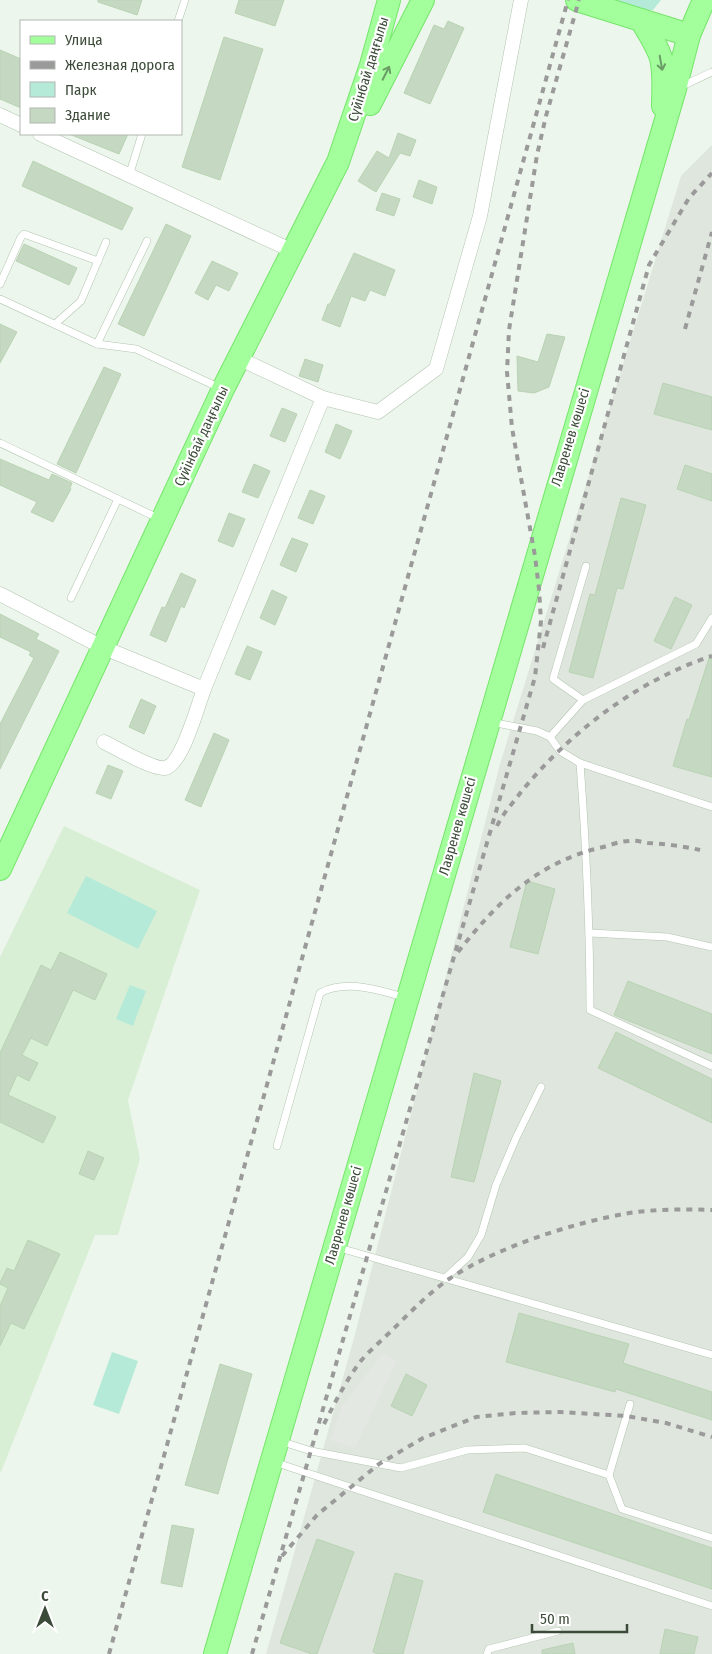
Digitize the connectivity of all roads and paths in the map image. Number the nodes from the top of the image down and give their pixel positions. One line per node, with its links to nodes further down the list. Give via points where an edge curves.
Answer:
1 (185, 0): 7 (lane)
2 (389, 0): 17 (main road, Сүйінбай даңғылы)
3 (423, 0): 17 (main road, one-way to 3)
4 (521, 0): 29 (street, via 480,216 436,369 378,412)
5 (577, 0): 8 (main road)
6 (704, 0): 9 (main road, Лавренев көшесі)
7 (178, 20)
8 (640, 20): 9 (main road); 14 (main road, one-way to 14, via 661,58 664,82)
9 (689, 36): 11 (main road, Лавренев көшесі)
10 (712, 72): 11 (lane)
11 (675, 89): 14 (main road, Лавренев көшесі)
12 (0, 115): 13 (street)
13 (20, 125)
14 (662, 132): 40 (main road, Лавренев көшесі)
15 (42, 135): 18 (street)
16 (142, 135): 18 (lane)
17 (338, 162): 21 (main road, Сүйінбай даңғылы)
18 (129, 176): 21 (street)
19 (147, 241): 26 (lane)
20 (106, 242): 22 (lane)
21 (293, 251): 27 (main road, Сүйінбай даңғылы)
22 (98, 261): 23 (lane, via 24,234); 25 (lane, via 81,301)
23 (0, 284)
24 (0, 299): 25 (lane)
25 (55, 324): 26 (lane)
26 (96, 344): 28 (lane, via 136,349)
27 (238, 358): 28 (main road, Сүйінбай даңғылы); 29 (street)
28 (222, 389): 32 (main road, Сүйінбай даңғылы)
29 (323, 398): 38 (street)
30 (0, 443): 31 (lane)
31 (118, 499): 32 (lane); 35 (lane)
32 (162, 520): 37 (main road, Сүйінбай даңғылы)
33 (586, 566): 39 (lane, via 553,679)
34 (0, 594): 37 (street)
35 (71, 598)
36 (712, 618): 39 (lane, via 696,644)
37 (102, 647): 38 (street); 45 (main road, Сүйінбай даңғылы)
38 (204, 689): 42 (street, via 182,748 166,768 156,767)
39 (583, 700): 41 (lane)
40 (488, 721): 41 (lane, via 537,731); 48 (main road, Лавренев көшесі)
41 (550, 737): 43 (lane, via 560,751)
42 (104, 742)
43 (580, 763): 44 (lane); 46 (lane)
44 (712, 807)
45 (0, 869)
46 (590, 932): 47 (lane, via 667,936); 49 (lane, via 590,1010)
47 (712, 947)
48 (407, 997): 51 (lane, via 352,986 332,987 320,993); 52 (main road, Лавренев көшесі)
49 (712, 1066)
50 (541, 1087): 53 (lane, via 496,1184 481,1235 468,1257)
51 (277, 1146)
52 (333, 1246): 53 (lane); 56 (main road, Лавренев көшесі)
53 (445, 1278): 54 (lane)
54 (712, 1355)
55 (630, 1404): 57 (lane)
56 (274, 1451): 57 (lane, via 311,1451 401,1468 467,1450 525,1448); 59 (lane); 61 (main road, Лавренев көшесі)
57 (609, 1475): 58 (lane, via 622,1508)
58 (712, 1538)
59 (712, 1606)
60 (558, 1631): 62 (lane, via 489,1650)
61 (215, 1654)
62 (486, 1654)

